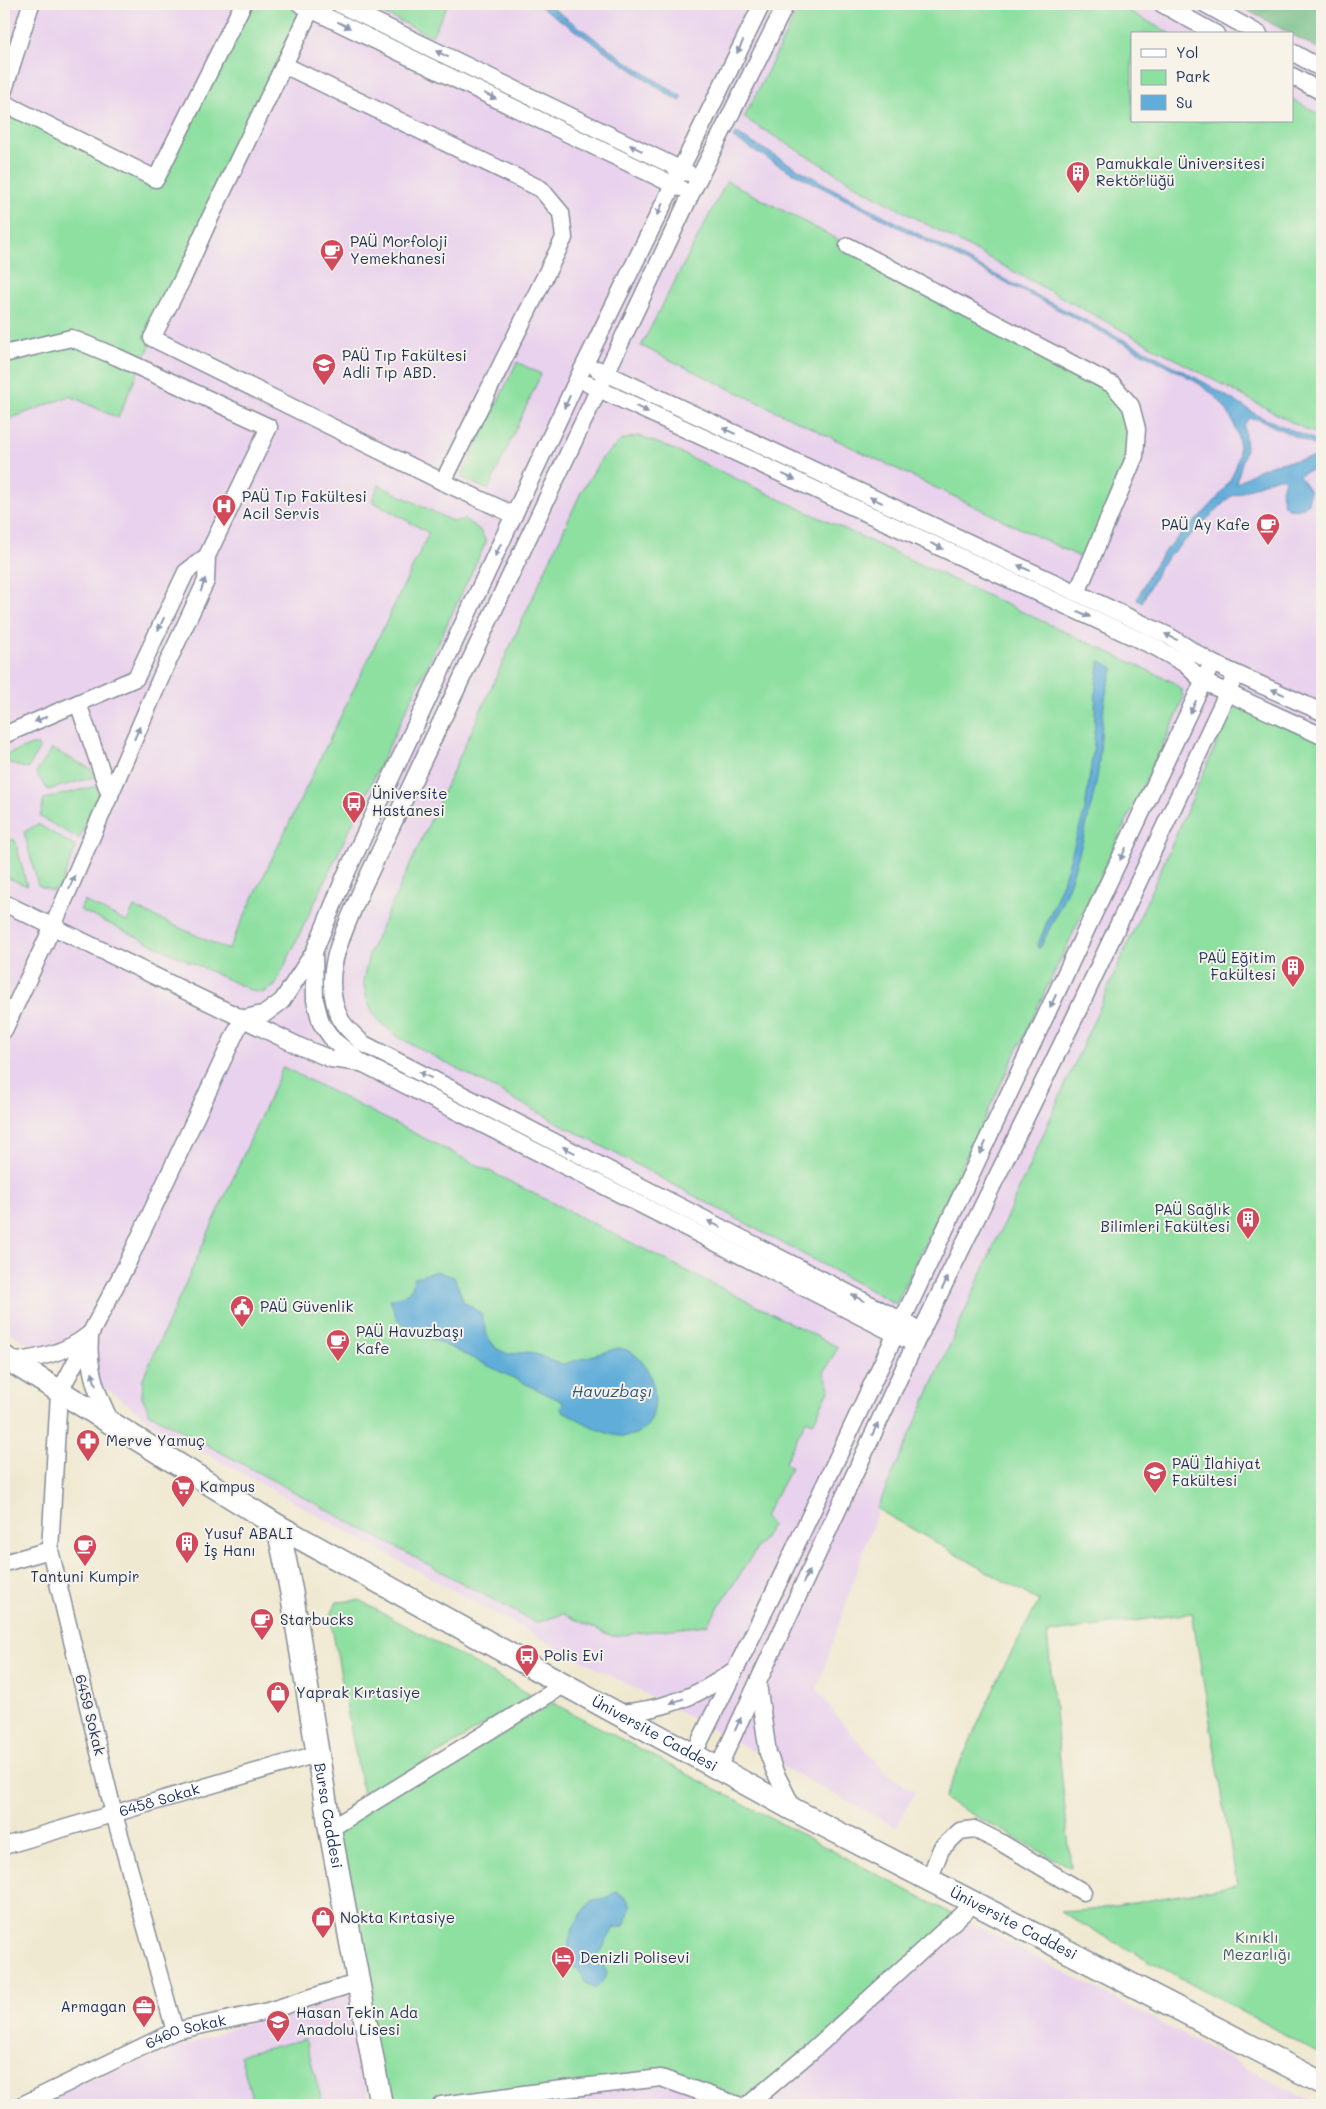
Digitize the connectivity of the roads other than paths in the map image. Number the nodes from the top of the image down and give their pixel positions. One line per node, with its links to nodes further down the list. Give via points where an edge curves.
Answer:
1 (31, 4): 15 (street)
2 (243, 4): 17 (street, via 156,179)
3 (339, 4): 18 (street, one-way to 3)
4 (762, 4): 18 (street, one-way to 18)
5 (786, 4): 19 (street)
6 (1162, 4): 9 (street)
7 (1205, 4): 10 (street)
8 (306, 7): 12 (street); 20 (street, one-way to 20)
9 (1212, 32)
10 (1255, 32)
11 (1294, 53): 13 (street)
12 (284, 66): 27 (street, via 541,189 561,213 564,238); 27 (street, via 152,338)
13 (1322, 69)
14 (1294, 77): 16 (street)
15 (4, 90)
16 (1322, 92)
17 (4, 103)
18 (680, 169): 19 (street); 20 (street)
19 (699, 179): 21 (street)
20 (672, 184): 21 (street); 24 (street, one-way to 24)
21 (691, 194): 26 (street)
22 (848, 246): 30 (street, via 1113,385 1131,406 1137,429 1135,456)
23 (4, 354): 29 (street, via 71,338 269,427)
24 (586, 363): 25 (street); 26 (street)
25 (578, 378): 26 (street); 28 (street, one-way to 28)
26 (601, 381): 30 (street, one-way to 26); 33 (street, one-way to 33, via 1157,648 1185,664); 46 (street, one-way to 26, via 362,1043 342,1022 332,993 333,961 361,892)
27 (443, 482): 28 (street)
28 (514, 514): 42 (street, one-way to 42, via 345,876)
29 (207, 556): 35 (street, one-way to 35, via 186,572 136,678); 39 (street, one-way to 29, via 206,581)
30 (1077, 593): 31 (street, one-way to 30, via 1169,636)
31 (1212, 663): 32 (street); 33 (street)
32 (1236, 674): 34 (street); 36 (street, one-way to 32)
33 (1204, 682): 34 (street); 46 (street, one-way to 46)
34 (1228, 693): 38 (street); 48 (street, one-way to 34, via 1075,1017)
35 (78, 703): 37 (street, one-way to 37); 39 (street)
36 (1322, 712)
37 (4, 735)
38 (1322, 736)
39 (110, 796): 41 (street, one-way to 39)
40 (4, 903): 41 (street)
41 (53, 926): 43 (street); 44 (street)
42 (314, 952): 43 (street, via 282,1001 266,1014); 46 (street, via 314,1000 321,1023 333,1040 362,1063)
43 (242, 1019): 45 (street, via 331,1059); 47 (street, via 126,1266)
44 (4, 1030)
45 (362, 1064)
46 (898, 1327): 48 (street); 55 (street)
47 (91, 1332): 49 (street, via 61,1352 40,1358); 50 (street); 51 (street, one-way to 47, via 100,1400 91,1366)
48 (918, 1337): 56 (street, one-way to 48)
49 (8, 1359): 50 (main road, Üniversite Caddesi)
50 (59, 1393): 51 (main road, Üniversite Caddesi); 53 (street, 6459 Sokak)
51 (112, 1424): 52 (main road, Üniversite Caddesi)
52 (278, 1526): 57 (main road, Üniversite Caddesi); 59 (main road, Bursa Caddesi)
53 (50, 1550): 54 (street); 63 (street, 6459 Sokak)
54 (4, 1564)
55 (735, 1670): 58 (street, one-way to 58, via 695,1695 658,1707); 60 (street)
56 (758, 1682): 61 (street, one-way to 56); 62 (street, via 768,1753)
57 (564, 1685): 58 (main road, Üniversite Caddesi); 64 (street)
58 (616, 1713): 60 (main road, Üniversite Caddesi)
59 (317, 1754): 63 (street, 6458 Sokak); 64 (main road, Bursa Caddesi)
60 (693, 1755): 61 (main road, Üniversite Caddesi)
61 (718, 1768): 62 (main road, Üniversite Caddesi)
62 (794, 1810): 66 (main road, Üniversite Caddesi)
63 (114, 1814): 65 (street, 6458 Sokak); 70 (street, 6459 Sokak)
64 (330, 1829): 69 (main road, Bursa Caddesi)
65 (4, 1846)
66 (929, 1880): 67 (street, via 941,1849 960,1831 974,1829); 68 (main road, Üniversite Caddesi)
67 (1083, 1892)
68 (972, 1904): 71 (main road, Üniversite Caddesi); 76 (street, via 812,2051)
69 (359, 1982): 70 (street, 6460 Sokak, via 268,2011); 73 (main road, Bursa Caddesi)
70 (175, 2032): 72 (street, 6460 Sokak)
71 (1322, 2083)
72 (23, 2105)
73 (381, 2105)
74 (441, 2105): 75 (street, via 661,2078)
75 (738, 2105)
76 (748, 2105)

